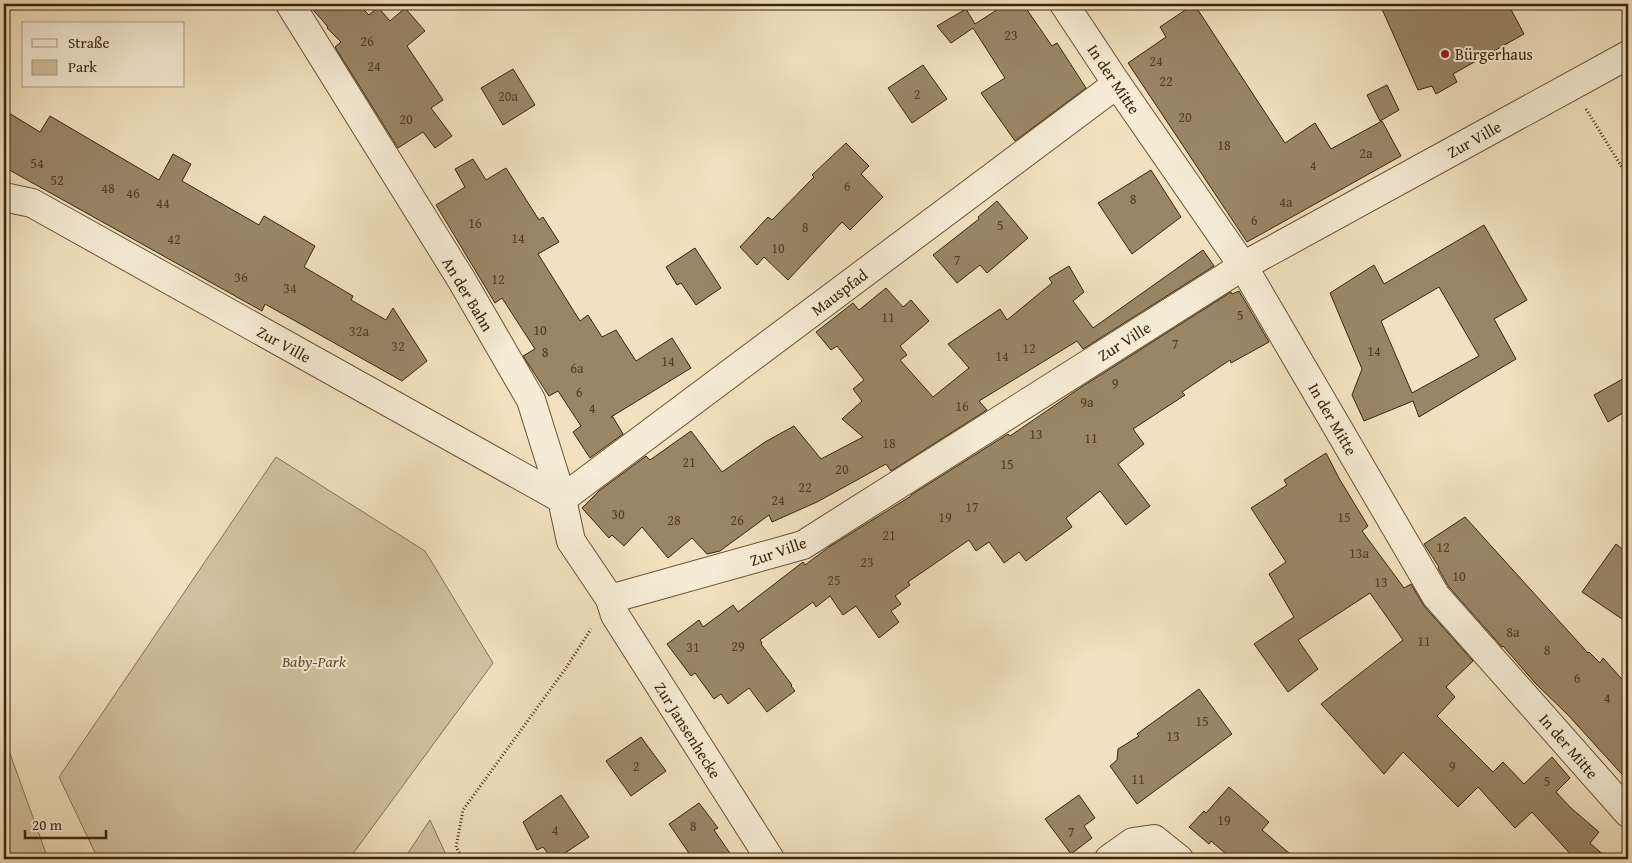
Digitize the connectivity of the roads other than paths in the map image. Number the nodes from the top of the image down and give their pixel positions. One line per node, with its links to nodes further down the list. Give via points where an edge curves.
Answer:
1 (290, 4): 7 (street, An der Bahn, via 461,279 531,400)
2 (1064, 4): 4 (street, In der Mitte)
3 (1628, 55): 6 (street, Zur Ville)
4 (1117, 84): 6 (street, In der Mitte); 7 (street, Mauspfad)
5 (4, 197): 7 (street, Zur Ville, via 32,203)
6 (1243, 266): 8 (street, Zur Ville, via 803,545); 9 (street, In der Mitte, via 1436,596)
7 (562, 499): 8 (street, An der Bahn, via 571,541)
8 (610, 599): 10 (street, Zur Jansenhecke, via 615,615)
9 (1628, 813)
10 (770, 859)
11 (1109, 859): 12 (street, via 1133,842 1154,839)
12 (1179, 859)

